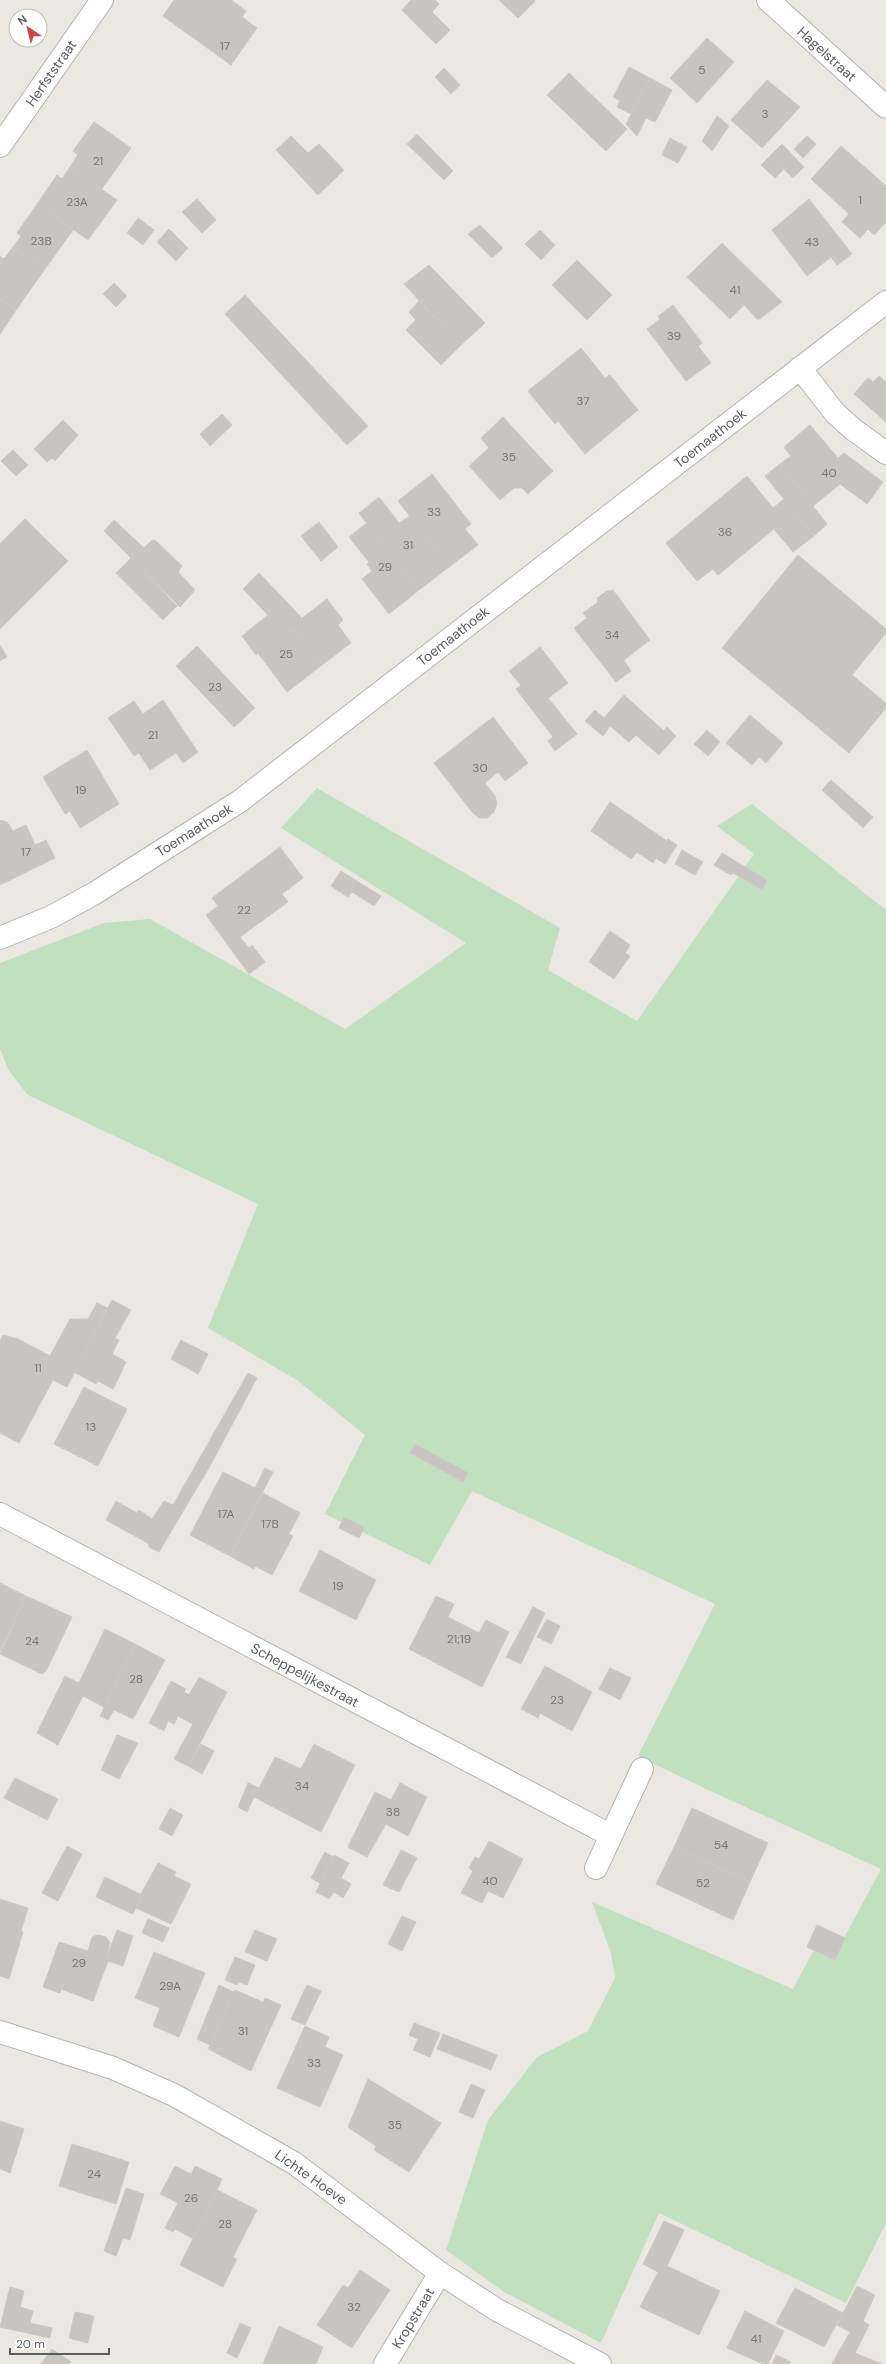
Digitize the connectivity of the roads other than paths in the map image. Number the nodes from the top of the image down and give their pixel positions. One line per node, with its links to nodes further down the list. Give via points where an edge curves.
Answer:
1 (102, 0): 4 (street, Herfststraat)
2 (768, 0): 3 (street, Hagelstraat)
3 (886, 108)
4 (0, 146)
5 (886, 302): 6 (street, Toemaathoek)
6 (800, 368): 7 (street, via 835,413); 8 (street, Toemaathoek, via 240,801 95,893 51,917)
7 (886, 453)
8 (0, 938)
9 (0, 1514): 11 (street, Scheppelijkestraat)
10 (642, 1769): 11 (street)
11 (610, 1835): 12 (street)
12 (596, 1868)
13 (0, 2032): 14 (street, Lichte Hoeve, via 113,2068 174,2095 294,2163)
14 (440, 2273): 15 (street, Kropstraat); 16 (street, Lichte Hoeve, via 497,2310)
15 (385, 2364)
16 (600, 2364)

